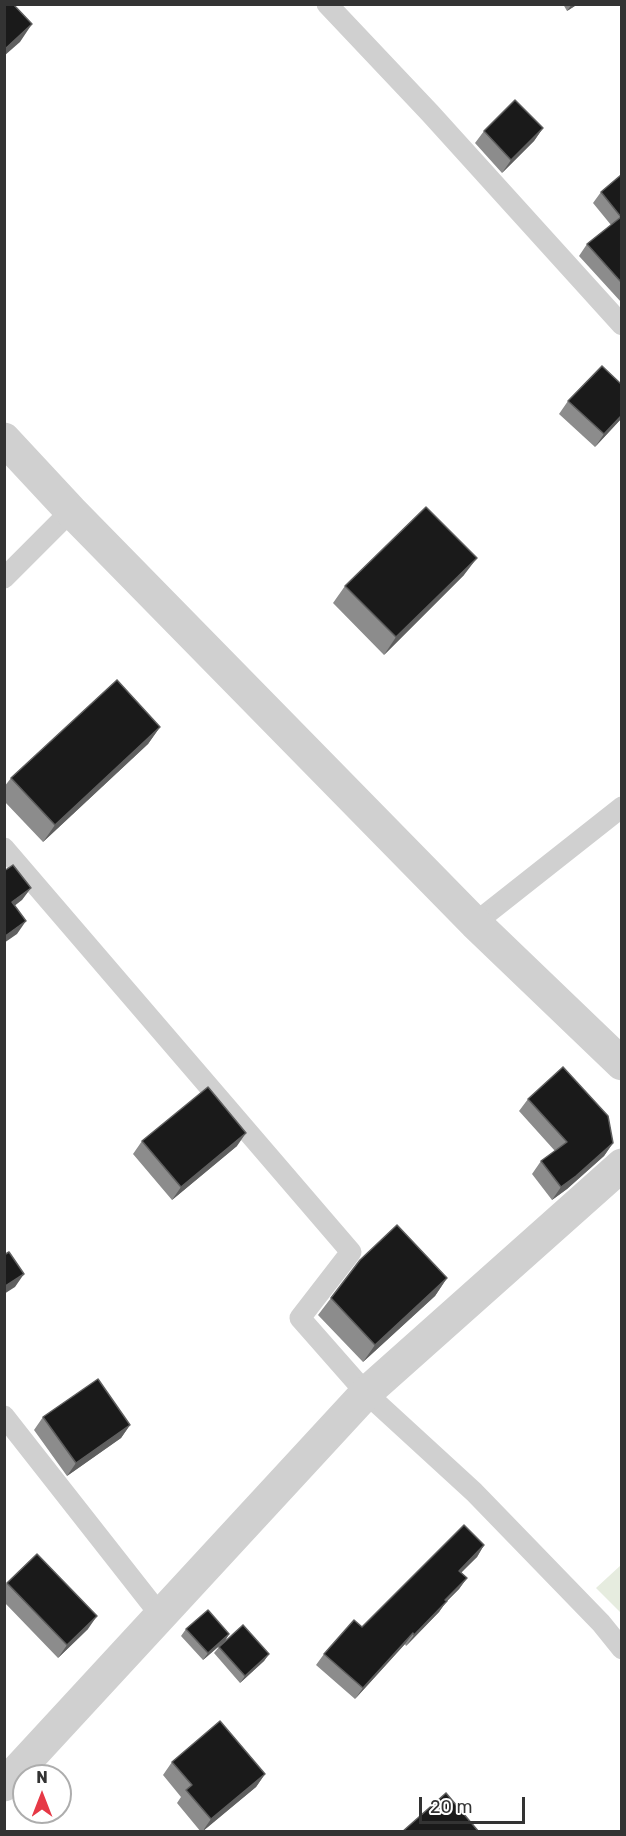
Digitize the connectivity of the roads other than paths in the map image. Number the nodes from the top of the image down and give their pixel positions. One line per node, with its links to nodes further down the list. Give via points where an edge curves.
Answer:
1 (327, 4): 2 (lane)
2 (621, 325)
3 (4, 439): 4 (street)
4 (71, 511): 5 (lane); 8 (street)
5 (4, 578)
6 (621, 807): 8 (lane)
7 (4, 848): 11 (lane, via 351,1252 300,1318)
8 (475, 924): 9 (street)
9 (621, 1064)
10 (621, 1165): 11 (street)
11 (366, 1393): 13 (street); 14 (lane, via 474,1492 601,1623)
12 (4, 1416): 13 (lane)
13 (161, 1616): 15 (street)
14 (621, 1649)
15 (4, 1785)

